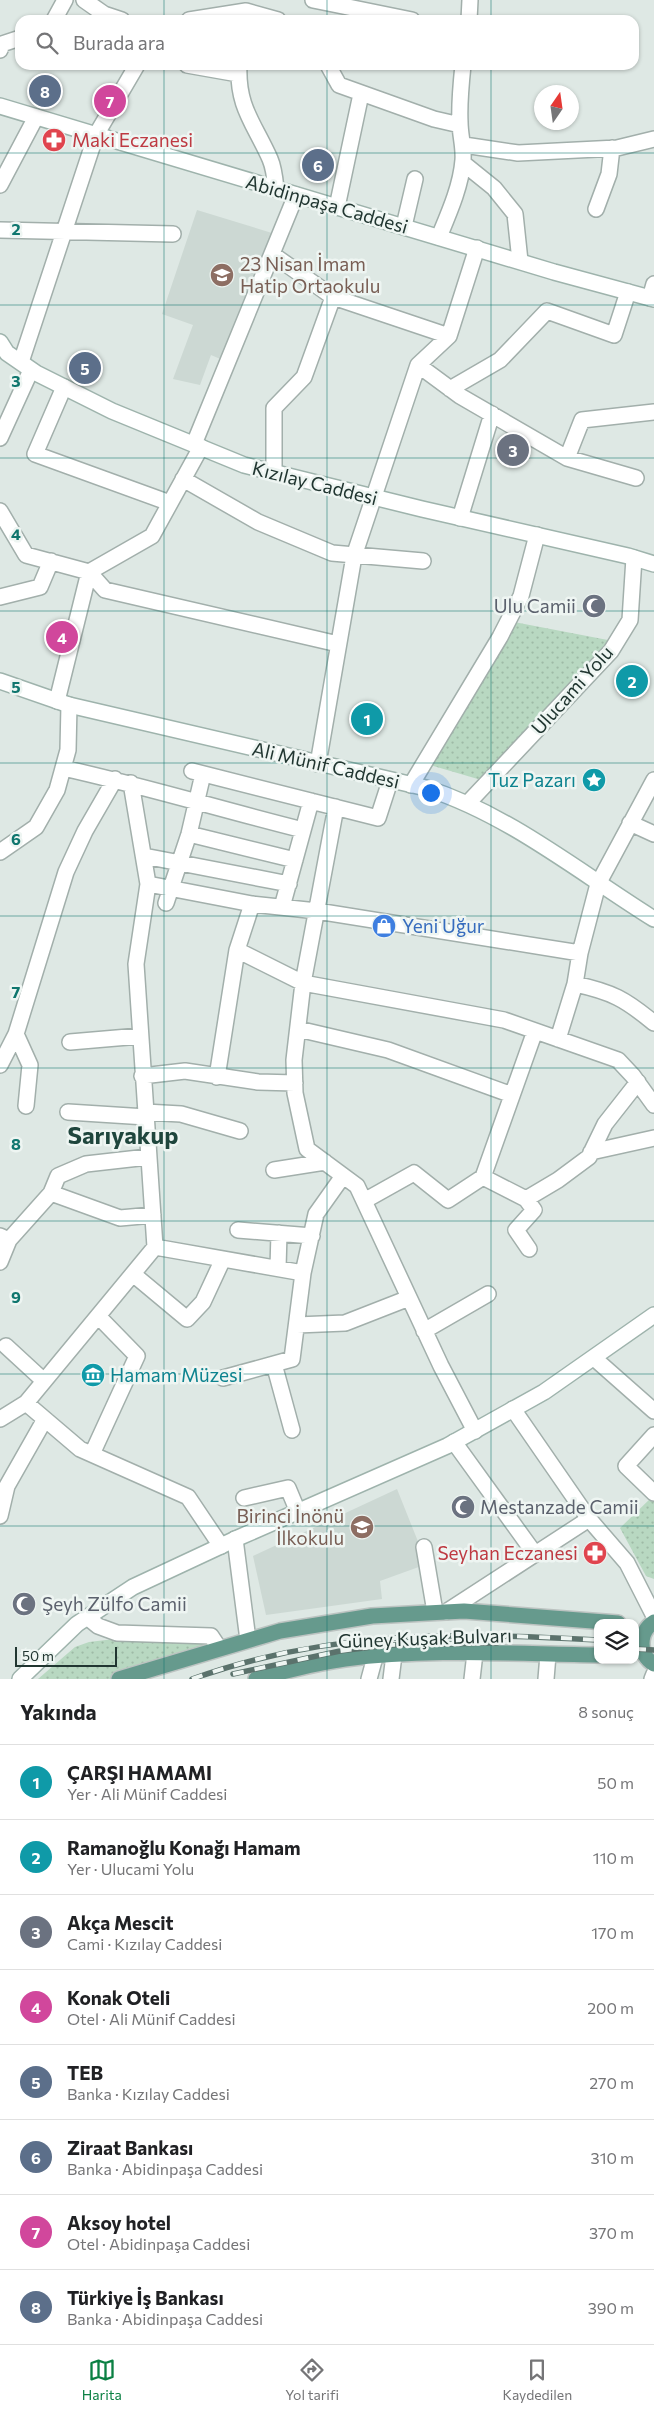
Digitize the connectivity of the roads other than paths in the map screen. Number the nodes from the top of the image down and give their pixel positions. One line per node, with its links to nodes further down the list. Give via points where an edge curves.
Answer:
1 (66, 0): 6 (street)
2 (84, 0): 7 (street)
3 (313, 0): 10 (street)
4 (470, 0): 11 (street)
5 (246, 10): 8 (street); 9 (street)
6 (57, 15)
7 (100, 15)
8 (218, 15)
9 (262, 15)
10 (387, 15)
11 (469, 15)
12 (15, 40): 13 (street, via 2,44)
13 (0, 50)
14 (134, 70): 22 (street)
15 (238, 70): 29 (street, via 238,87 250,122 271,160)
16 (330, 70): 18 (street, via 338,85)
17 (462, 70): 21 (street)
18 (361, 94): 21 (street); 31 (street)
19 (0, 106): 20 (street, Abidinpaşa Caddesi)
20 (36, 117): 22 (street, Abidinpaşa Caddesi); 27 (street)
21 (460, 125): 24 (street)
22 (96, 135): 29 (street, Abidinpaşa Caddesi); 35 (street)
23 (654, 139): 25 (street)
24 (464, 145): 25 (street, via 518,154); 26 (street)
25 (612, 148): 32 (street, via 609,174)
26 (463, 163): 37 (street, via 453,203); 40 (street, via 494,188 515,214)
27 (2, 178)
28 (415, 179): 33 (street)
29 (276, 189): 30 (street, Abidinpaşa Caddesi)
30 (296, 195): 31 (street, Abidinpaşa Caddesi); 39 (street)
31 (337, 206): 33 (street, Abidinpaşa Caddesi)
32 (596, 209)
33 (404, 226): 37 (street, Abidinpaşa Caddesi)
34 (0, 230): 35 (street)
35 (65, 232): 36 (street); 47 (street)
36 (173, 234)
37 (439, 237): 38 (street, Abidinpaşa Caddesi)
38 (477, 248): 40 (street, Abidinpaşa Caddesi); 44 (street)
39 (272, 254): 43 (street); 53 (street)
40 (520, 261): 41 (street, Abidinpaşa Caddesi)
41 (628, 292): 42 (street, Abidinpaşa Caddesi); 49 (street, via 614,335 547,311 500,360)
42 (653, 294)
43 (333, 297): 44 (street); 55 (street, via 304,377 274,408)
44 (449, 336): 46 (street)
45 (0, 342): 47 (street, Kızılay Caddesi, via 7,352)
46 (418, 365): 49 (street); 58 (street)
47 (26, 366): 48 (street, Kızılay Caddesi); 52 (street)
48 (64, 387): 53 (street, Kızılay Caddesi, via 112,411); 59 (street, via 35,454)
49 (450, 389): 51 (street)
50 (654, 412): 54 (street, via 582,420)
51 (492, 414): 54 (street); 61 (street)
52 (0, 438)
53 (198, 446): 55 (street, Kızılay Caddesi, via 244,465); 56 (street)
54 (567, 458): 57 (street)
55 (274, 472): 58 (street, Kızılay Caddesi)
56 (183, 478): 59 (street); 63 (street, via 258,522 332,553)
57 (636, 478)
58 (372, 497): 61 (street, Kızılay Caddesi); 63 (street)
59 (170, 503): 68 (street, via 152,536)
60 (0, 511): 65 (street, via 26,555)
61 (460, 518): 62 (street, Kızılay Caddesi)
62 (537, 535): 64 (street, Kızılay Caddesi); 79 (street, via 521,596)
63 (354, 556): 66 (street); 70 (street)
64 (634, 558): 67 (street, Kızılay Caddesi); 81 (street, Ulucami Yolu, via 630,620 611,651)
65 (51, 561): 68 (street); 69 (street, via 40,587)
66 (423, 561)
67 (654, 564)
68 (89, 572): 70 (street, via 105,590); 72 (street)
69 (0, 597)
70 (338, 644): 73 (street)
71 (0, 681): 72 (street, Ali Münif Caddesi)
72 (63, 703): 73 (street, Ali Münif Caddesi); 74 (street, via 68,750)
73 (318, 764): 77 (street, Ali Münif Caddesi)
74 (63, 768): 75 (street); 88 (street, via 57,790 36,827)
75 (115, 780): 78 (street); 108 (street, via 85,831 66,872)
76 (654, 780): 84 (street)
77 (390, 781): 79 (street, Ali Münif Caddesi); 83 (street, via 378,818)
78 (131, 783): 82 (street); 89 (street)
79 (411, 785): 81 (street, Ali Münif Caddesi)
80 (312, 801): 82 (street, via 197,773); 83 (street); 85 (street)
81 (468, 803): 94 (street, Ali Münif Caddesi)
82 (197, 804): 85 (street); 86 (street)
83 (336, 806): 99 (street)
84 (630, 823): 87 (street); 94 (street)
85 (303, 830): 90 (street)
86 (189, 834): 90 (street); 91 (street)
87 (654, 834)
88 (0, 852)
89 (144, 856): 91 (street); 92 (street)
90 (295, 860): 93 (street)
91 (180, 863): 93 (street); 95 (street)
92 (148, 884): 95 (street); 109 (street, via 136,964)
93 (289, 884): 98 (street)
94 (598, 884): 100 (street, Ali Münif Caddesi); 102 (street)
95 (172, 889): 96 (street); 97 (street)
96 (166, 903)
97 (252, 904): 98 (street); 101 (street)
98 (282, 907): 99 (street)
99 (317, 911): 102 (street); 103 (street)
100 (654, 919)
101 (237, 950): 103 (street); 114 (street)
102 (580, 953): 104 (street)
103 (303, 983): 106 (street); 107 (street, via 504,1020)
104 (575, 984): 105 (street, via 628,1001); 110 (street)
105 (654, 1023)
106 (298, 1028): 116 (street); 117 (street, via 388,1050)
107 (535, 1031): 110 (street); 117 (street)
108 (16, 1034): 112 (street); 119 (street, via 30,1064)
109 (140, 1036): 111 (street); 113 (street)
110 (558, 1039): 115 (street, via 618,1060)
111 (70, 1042)
112 (0, 1066)
113 (142, 1076): 114 (street, via 185,1071); 121 (street)
114 (217, 1077): 116 (street)
115 (638, 1082): 118 (street); 124 (street, via 605,1124)
116 (295, 1083): 126 (street, via 307,1149)
117 (512, 1095): 129 (street)
118 (654, 1105)
119 (26, 1106)
120 (68, 1112): 121 (street)
121 (145, 1115): 122 (street, via 181,1114); 125 (street)
122 (240, 1131)
123 (654, 1138): 124 (street)
124 (591, 1152): 131 (street, via 558,1180)
125 (148, 1157): 130 (street, via 86,1164 58,1176); 133 (street)
126 (325, 1162): 127 (street); 128 (street)
127 (274, 1170)
128 (343, 1176): 132 (street, via 357,1186); 136 (street, via 316,1214)
129 (483, 1177): 131 (street); 132 (street, via 448,1200 414,1173)
130 (51, 1193): 133 (street, via 120,1218); 137 (street)
131 (526, 1199): 139 (street, via 534,1210 516,1230)
132 (364, 1201): 146 (street)
133 (153, 1215): 138 (street)
134 (238, 1230): 135 (street)
135 (279, 1233): 136 (street); 142 (street)
136 (312, 1236): 143 (street)
137 (5, 1238): 141 (street)
138 (155, 1248): 140 (street); 144 (street)
139 (529, 1249)
140 (223, 1259): 142 (street); 144 (street, via 203,1302 187,1319)
141 (0, 1262)
142 (278, 1268): 143 (street)
143 (303, 1273): 149 (street)
144 (134, 1274): 148 (street)
145 (488, 1294): 150 (street)
146 (409, 1298): 149 (street, via 345,1322); 150 (street)
147 (654, 1315): 152 (street)
148 (98, 1316): 155 (street); 165 (street, via 137,1356)
149 (297, 1325): 153 (street, via 292,1359)
150 (424, 1331): 162 (street)
151 (6, 1346): 155 (street)
152 (594, 1358): 157 (street); 158 (street)
153 (274, 1364): 154 (street); 161 (street)
154 (223, 1378)
155 (44, 1381): 156 (street)
156 (26, 1403): 159 (street); 160 (street)
157 (513, 1410): 162 (street); 170 (street)
158 (654, 1411)
159 (0, 1419)
160 (45, 1419): 165 (street, via 80,1449); 169 (street, via 7,1486)
161 (292, 1430)
162 (475, 1430): 164 (street)
163 (654, 1435): 166 (street, via 626,1466)
164 (454, 1442): 168 (street); 173 (street)
165 (92, 1454): 171 (street, via 188,1497)
166 (654, 1493)
167 (244, 1498): 168 (street, via 288,1488)
168 (298, 1512): 171 (street)
169 (0, 1516)
170 (589, 1519): 173 (street); 177 (street, via 627,1563)
171 (228, 1542): 175 (street, via 133,1587); 178 (street)
172 (424, 1547): 174 (street)
173 (535, 1554): 174 (street)
174 (441, 1612): 176 (main road, Güney Kuşak Bulvarı, via 464,1610); 178 (main road, Güney Kuşak Bulvarı, via 372,1616 280,1631)
175 (87, 1617): 179 (street, via 98,1626 117,1633 211,1636); 187 (street)
176 (594, 1621)
177 (648, 1622): 185 (main road, via 642,1640)
178 (248, 1640): 179 (main road, Güney Kuşak Bulvarı)
179 (220, 1648): 188 (main road, Güney Kuşak Bulvarı)
180 (475, 1653): 181 (main road, Güney Kuşak Bulvarı); 182 (main road, Güney Kuşak Bulvarı); 192 (street)
181 (394, 1655): 184 (main road, Güney Kuşak Bulvarı); 191 (street)
182 (548, 1655): 183 (main road, Güney Kuşak Bulvarı); 193 (street)
183 (594, 1655)
184 (375, 1657): 189 (main road, Güney Kuşak Bulvarı, via 337,1661); 190 (street)
185 (645, 1659)
186 (654, 1674): 194 (street)
187 (20, 1679)
188 (119, 1679)
189 (256, 1679)
190 (369, 1679)
191 (391, 1679)
192 (472, 1679)
193 (546, 1679)
194 (652, 1679)

